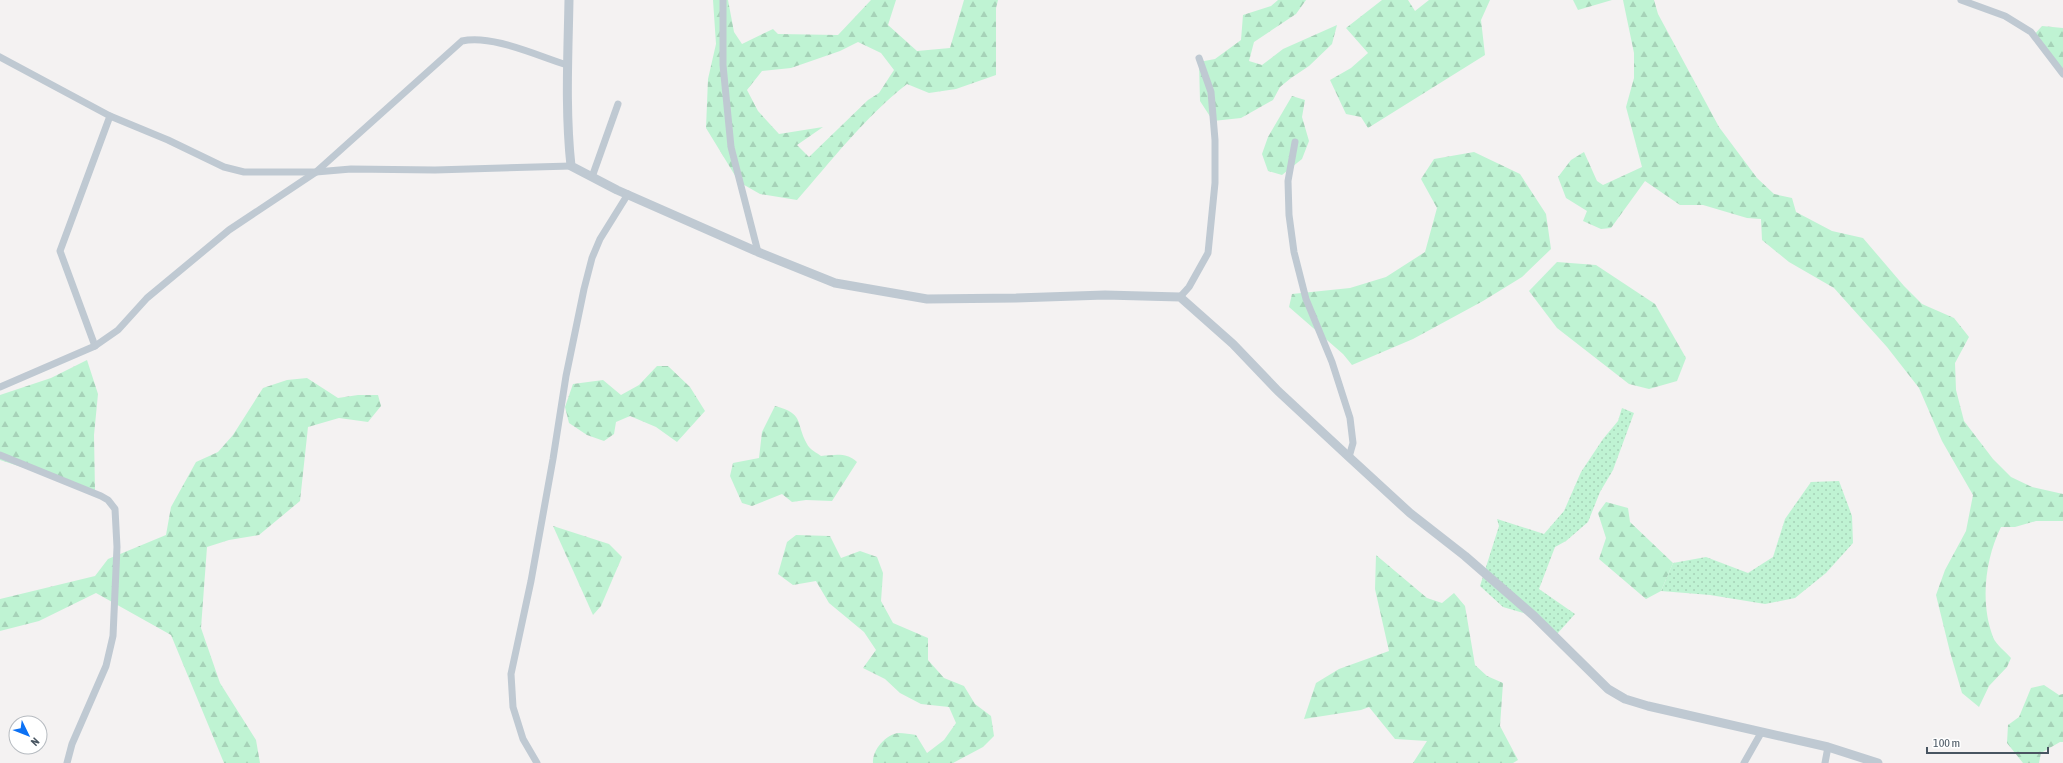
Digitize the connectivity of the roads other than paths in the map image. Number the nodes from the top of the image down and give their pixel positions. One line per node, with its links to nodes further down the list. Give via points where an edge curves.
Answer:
1 (570, 0): 6 (street)
2 (723, 0): 15 (street, via 723,65 731,147)
3 (1961, 0): 7 (street, via 2005,16 2031,32)
4 (0, 57): 9 (street)
5 (1199, 58): 16 (street, via 1210,92 1215,140 1215,183 1208,253 1189,287)
6 (567, 65): 11 (street, via 567,128); 12 (street, via 483,40 462,41)
7 (2063, 74)
8 (618, 104): 13 (street)
9 (110, 116): 12 (street, via 224,167 244,172); 17 (street, via 60,251)
10 (1295, 142): 20 (street, via 1288,181 1294,252 1306,299 1332,362 1350,418 1353,443)
11 (571, 166): 12 (street, via 435,170 351,169); 13 (street)
12 (316, 172): 17 (street, via 229,230 147,298 118,330)
13 (592, 177): 14 (street)
14 (628, 194): 15 (street); 24 (street, via 600,239 584,289 566,376 531,580 511,674 512,708 523,740)
15 (758, 252): 16 (street, via 836,283 927,299 1105,294)
16 (1180, 297): 20 (street, via 1233,344 1278,391)
17 (95, 346): 18 (street)
18 (0, 387)
19 (0, 455): 23 (street, via 101,496 115,509 117,547 110,647 106,666 72,744)
20 (1349, 457): 21 (street, via 1410,513 1465,556 1534,616 1608,688 1625,699)
21 (1761, 733): 22 (street); 25 (street)
22 (1828, 747): 26 (street); 27 (street)
23 (67, 763)
24 (537, 763)
25 (1744, 763)
26 (1825, 763)
27 (1878, 763)

